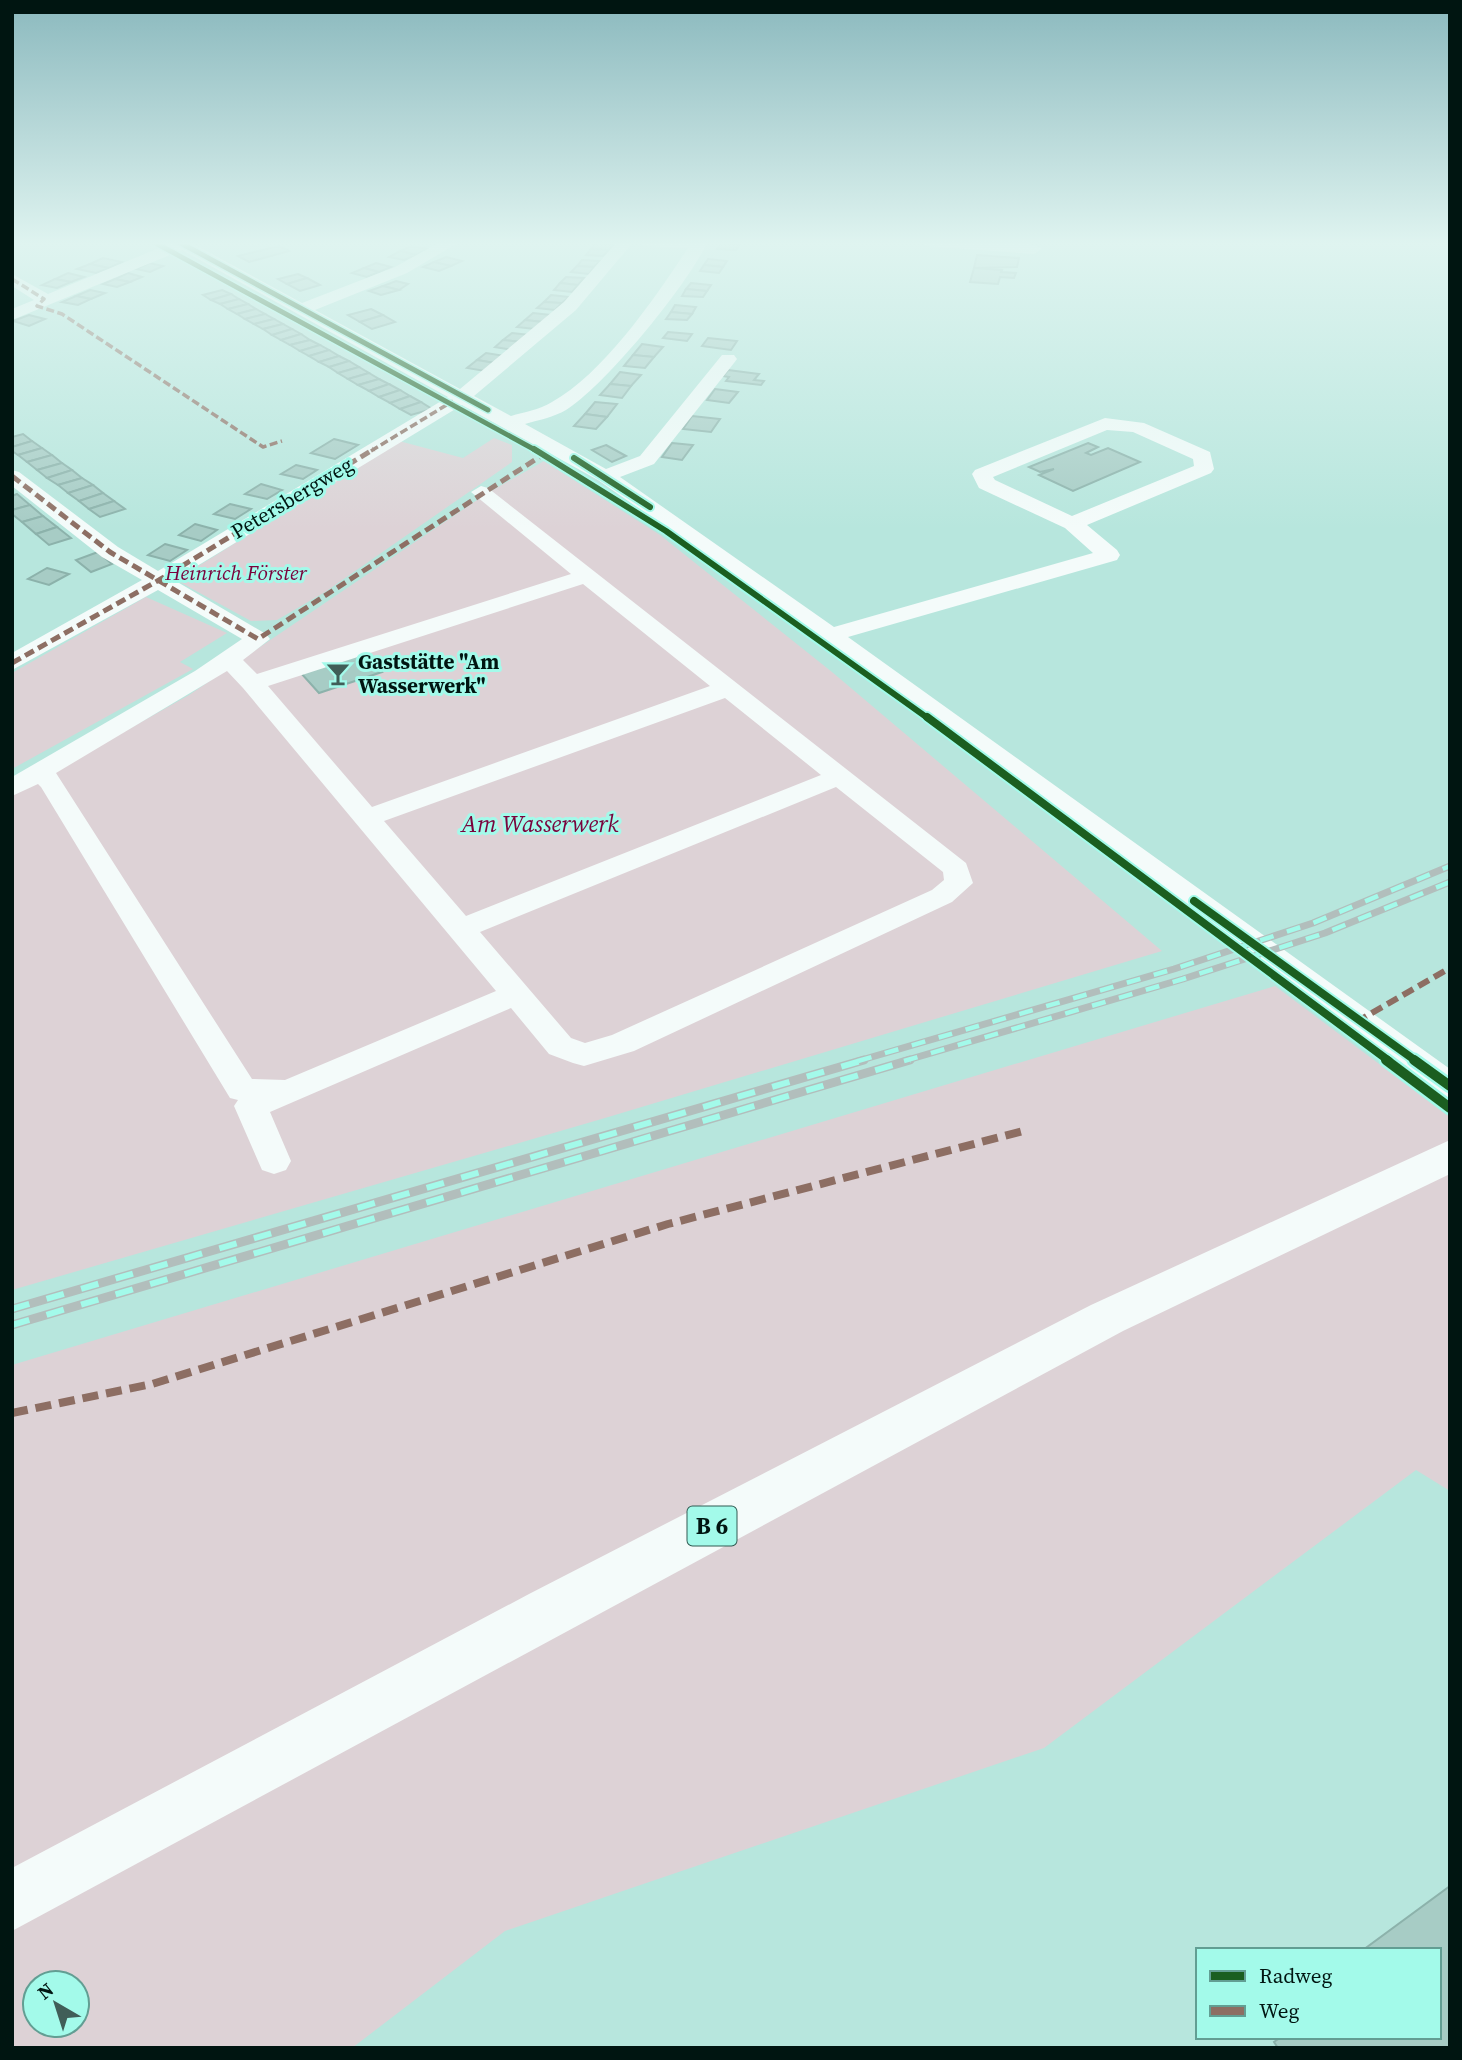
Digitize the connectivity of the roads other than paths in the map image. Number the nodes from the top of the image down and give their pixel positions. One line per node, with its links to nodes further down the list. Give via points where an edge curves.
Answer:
1 (354, 337): 5 (street)
2 (533, 337): 5 (street, Petersbergweg)
3 (629, 337): 6 (street, via 561,405)
4 (728, 359): 7 (street, via 647,460)
5 (463, 396): 6 (street); 12 (street, Petersbergweg)
6 (510, 423): 7 (street)
7 (605, 476): 13 (street)
8 (16, 482): 12 (street, via 110,552)
9 (481, 492): 11 (street)
10 (1072, 524): 10 (street, via 986,484 982,474 1105,424 1137,428 1203,456 1204,469); 13 (street, via 1109,555)
11 (587, 576): 16 (street); 17 (street)
12 (159, 580): 14 (street, via 258,639); 15 (street, Petersbergweg)
13 (830, 635): 23 (street)
14 (229, 659): 16 (street); 19 (street)
15 (12, 663)
16 (253, 682): 20 (street)
17 (728, 688): 18 (street); 20 (street)
18 (838, 777): 21 (street); 22 (street, via 956,869 959,883 942,896 623,1043 584,1055 560,1046)
19 (23, 781): 24 (street, via 45,777 51,782 242,1090)
20 (368, 818): 21 (street)
21 (462, 928): 22 (street)
22 (516, 994): 24 (street)
23 (1450, 1086)
24 (288, 1092): 26 (street, via 251,1106)
25 (1450, 1156): 27 (main road, B 6, via 1107,1318)
26 (274, 1161)
27 (12, 1901)

